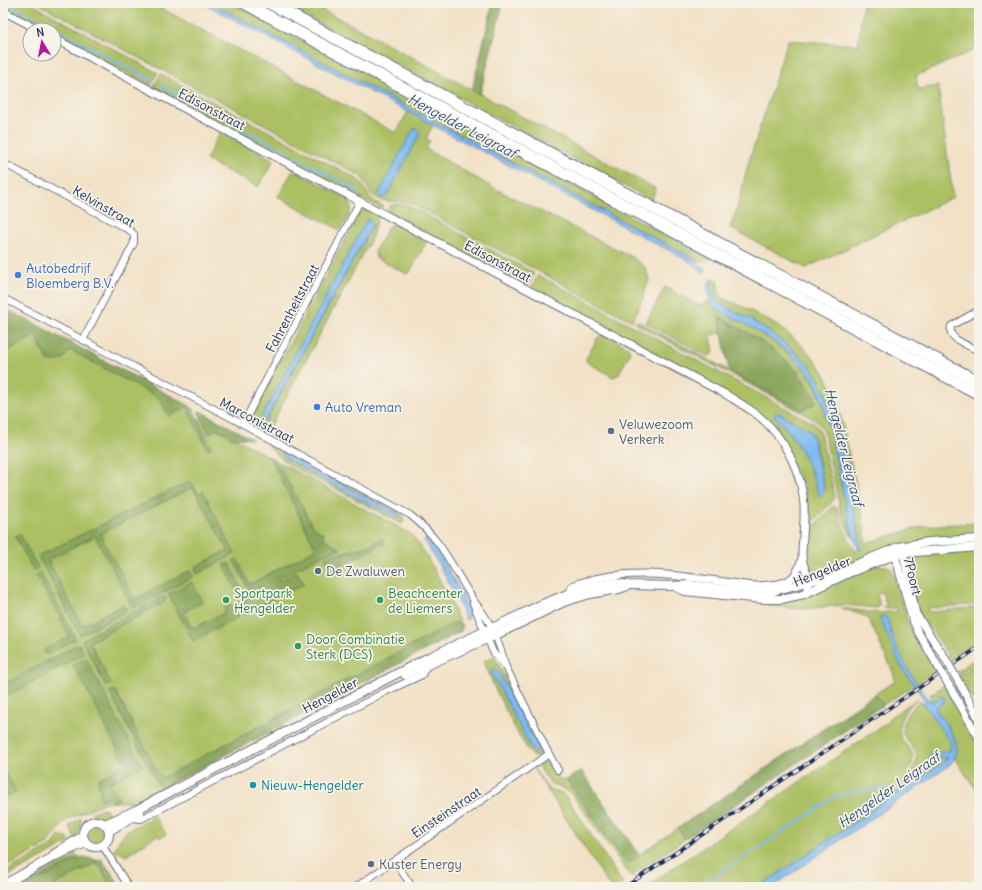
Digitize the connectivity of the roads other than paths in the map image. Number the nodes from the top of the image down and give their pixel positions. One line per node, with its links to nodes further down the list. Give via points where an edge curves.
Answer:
1 (244, 3): 13 (highway)
2 (269, 3): 12 (highway)
3 (3, 11): 4 (street)
4 (24, 22)
5 (62, 42): 7 (street, Edisonstraat)
6 (3, 163): 10 (street, Kelvinstraat, via 134,234 134,243)
7 (360, 201): 14 (street, Fahrenheitstraat); 18 (street, Edisonstraat, via 727,395 760,418 782,443 800,482 805,528)
8 (3, 298): 10 (street, Marconistraat)
9 (979, 310): 11 (street, via 951,326 950,334)
10 (83, 340): 14 (street, Marconistraat)
11 (979, 351)
12 (979, 382)
13 (979, 394)
14 (243, 424): 25 (street, Marconistraat, via 410,515 430,533 444,551 471,596)
15 (979, 539): 17 (main road, Hengelder, via 928,542)
16 (979, 547): 17 (main road, Hengelder)
17 (899, 552): 20 (main road, Hengelder, via 864,560 831,575); 24 (main road, Hengelder); 26 (street, 7Poort, bridge, via 916,614 945,658); 27 (street, 7Poort, bridge, via 911,615 917,630)
18 (802, 559): 19 (street, Hengelder); 20 (street, Edisonstraat)
19 (792, 577): 20 (street, Hengelder, via 803,576); 23 (street, Hengelder, via 784,582 755,586 655,574 632,574 581,582 572,586)
20 (809, 580): 22 (main road, Hengelder, via 770,592 754,593 690,585); 24 (street)
21 (629, 585): 22 (main road, Hengelder); 23 (main road, Hengelder, via 600,585); 25 (main road, Hengelder, via 574,599)
22 (673, 586): 24 (main road, Hengelder, via 685,590 763,599 781,599)
23 (570, 593): 25 (main road, Hengelder, via 540,605)
24 (804, 594)
25 (489, 634): 28 (street, via 496,655 506,667); 30 (main road, Hengelder, via 382,685 131,818); 30 (main road, Hengelder, via 425,659)
26 (979, 719)
27 (979, 738)
28 (549, 754): 29 (street); 33 (street, Einsteinstraat)
29 (558, 770)
30 (107, 827): 31 (main road, via 99,821 89,822 83,828); 32 (main road, via 108,837)
31 (84, 840): 32 (main road, via 92,846); 34 (main road); 35 (main road)
32 (102, 845): 36 (street)
33 (395, 861): 37 (street, Einsteinstraat); 38 (street)
34 (3, 881)
35 (3, 884)
36 (128, 887)
37 (356, 887)
38 (412, 887)

